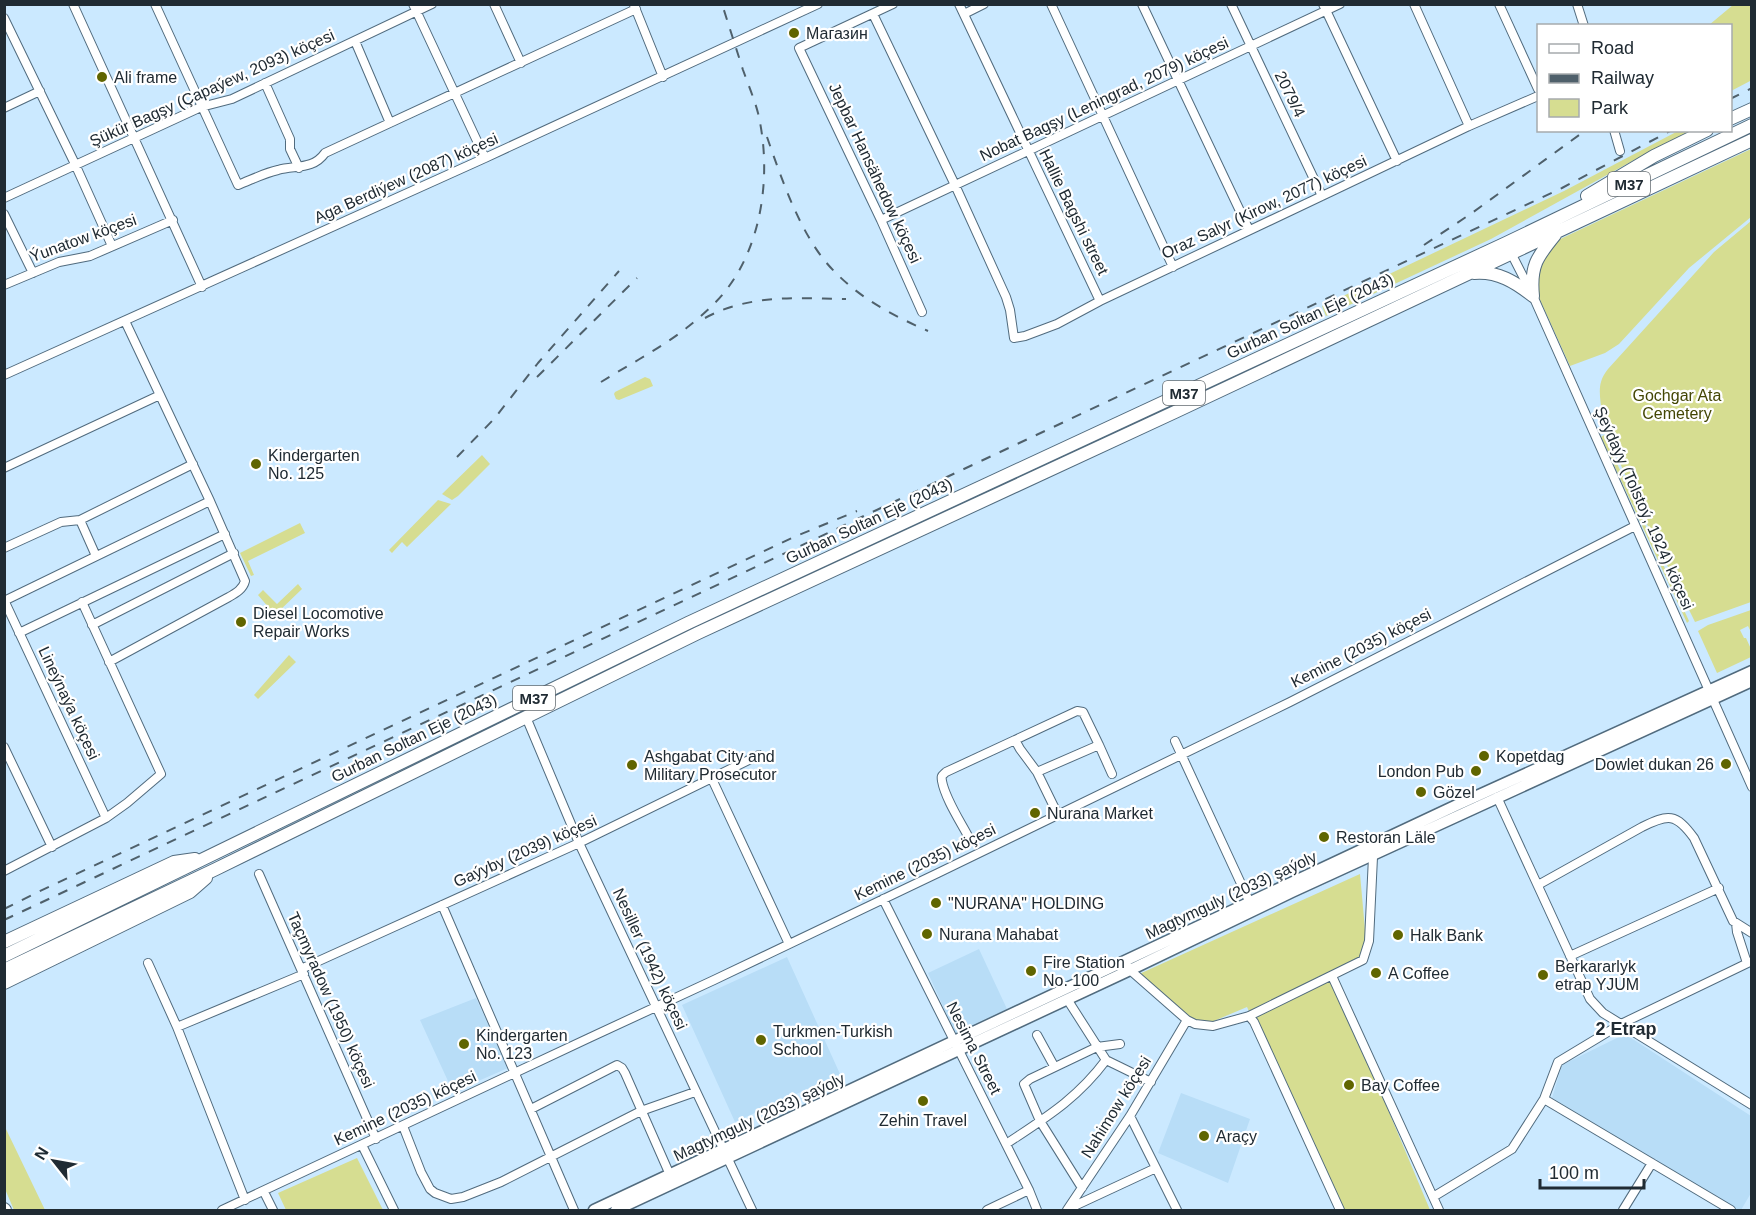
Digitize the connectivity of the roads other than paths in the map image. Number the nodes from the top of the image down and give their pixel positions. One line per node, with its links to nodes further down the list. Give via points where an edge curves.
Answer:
1 (74, 4): 45 (street)
2 (155, 4): 35 (street)
3 (432, 4): 17 (street, Şükür Bagşy (Çapaýew, 2093) köçesi)
4 (494, 4): 27 (street)
5 (818, 4): 28 (street, Aga Berdiýew (2087) köçesi)
6 (893, 4): 19 (street)
7 (959, 4): 20 (street, Hallie Bagshi street)
8 (984, 4): 20 (street)
9 (1051, 4): 38 (street)
10 (1142, 4): 29 (street)
11 (1231, 4): 26 (street, 2079/4 / 2079/4)
12 (1340, 4): 18 (street, Nobat Bagşy (Leningrad, 2079) köçesi)
13 (1414, 4): 42 (street)
14 (1499, 4): 31 (street)
15 (1577, 4): 22 (street)
16 (635, 7): 27 (street); 28 (street)
17 (415, 8): 25 (street, Şükür Bagşy (Çapaýew, 2093) köçesi); 33 (street)
18 (1324, 8): 26 (street, Nobat Bagşy (Leningrad, 2079) köçesi); 50 (street)
19 (873, 14): 53 (street); 58 (street, Jepbar Hansähedow köçesi, via 799,48)
20 (964, 14): 47 (street, Hallie Bagshi street)
21 (4, 18): 23 (street)
22 (1583, 24)
23 (14, 38): 24 (street); 32 (street)
24 (4, 42)
25 (356, 42): 30 (street, Şükür Bagşy (Çapaýew, 2093) köçesi); 40 (street)
26 (1251, 46): 29 (street, Nobat Bagşy (Leningrad, 2079) köçesi); 54 (street, 2079/4 / 2079/4)
27 (521, 63): 33 (street)
28 (663, 77): 49 (street, Aga Berdiýew (2087) köçesi)
29 (1179, 80): 38 (street, Nobat Bagşy (Leningrad, 2079) köçesi); 59 (street)
30 (265, 83): 35 (street, Şükür Bagşy (Çapaýew, 2093) köçesi, via 232,99); 52 (street)
31 (1537, 85)
32 (40, 91): 36 (street); 51 (street)
33 (455, 93): 40 (street); 49 (street)
34 (1537, 97): 42 (street, Oraz Salyr (Kirow, 2077) köçesi)
35 (201, 107): 45 (street, Şükür Bagşy (Çapaýew, 2093) köçesi); 52 (street, via 238,185 278,170)
36 (4, 108)
37 (1752, 109): 39 (highway)
38 (1102, 116): 47 (street, Nobat Bagşy (Leningrad, 2079) köçesi); 64 (street)
39 (1732, 119)
40 (390, 123): 52 (street)
41 (1752, 125): 61 (highway, Gurban Soltan Eje (2043) / M37)
42 (1469, 126): 50 (street, Oraz Salyr (Kirow, 2077) köçesi)
43 (1615, 132): 48 (street)
44 (1703, 132): 61 (highway, via 1654,156)
45 (135, 138): 51 (street, Şükür Bagşy (Çapaýew, 2093) köçesi); 57 (street)
46 (1752, 140): 60 (highway, Gurban Soltan Eje (2043) / M37)
47 (1028, 151): 53 (street, Nobat Bagşy (Leningrad, 2079) köçesi); 70 (street, Hallie Bagshi street)
48 (1620, 151)
49 (485, 159): 68 (street, Aga Berdiýew (2087) köçesi)
50 (1397, 161): 54 (street, Oraz Salyr (Kirow, 2077) köçesi)
51 (75, 164): 55 (street, Şükür Bagşy (Çapaýew, 2093) köçesi); 62 (street)
52 (298, 168)
53 (955, 185): 58 (street, Nobat Bagşy (Leningrad, 2079) köçesi); 70 (street, Oraz Salyr (Kirow, 2077) köçesi, via 1006,297 1014,338 1058,324)
54 (1322, 196): 59 (street, Oraz Salyr (Kirow, 2077) köçesi)
55 (4, 198)
56 (4, 214): 65 (street)
57 (173, 220): 62 (street, Ýunatow köçesi); 68 (street)
58 (881, 220): 71 (street, Jepbar Hansähedow köçesi)
59 (1249, 230): 64 (street, Oraz Salyr (Kirow, 2077) köçesi)
60 (1558, 231): 63 (highway, Gurban Soltan Eje (2043) / M37); 69 (highway, Gurban Soltan Eje (2043), via 1535,264 1531,278)
61 (1528, 232): 63 (highway, Gurban Soltan Eje (2043) / M37)
62 (112, 246): 65 (street, Ýunatow köçesi)
63 (1509, 249): 66 (highway, Gurban Soltan Eje (2043) / M37); 69 (street, Şeýdaýy (Tolstoý, 1924) köçesi); 109 (highway, Gurban Soltan Eje (2043) / M37, via 708,614)
64 (1173, 267): 70 (street, Oraz Salyr (Kirow, 2077) köçesi)
65 (33, 273): 67 (street, Ýunatow köçesi)
66 (1467, 273): 69 (highway, via 1504,277); 92 (highway, Gurban Soltan Eje (2043) / M37)
67 (4, 285)
68 (202, 287): 72 (street, Aga Berdiýew (2087) köçesi)
69 (1533, 296): 79 (street, Şeýdaýy (Tolstoý, 1924) köçesi)
70 (1100, 301)
71 (922, 312)
72 (125, 321): 73 (street, Aga Berdiýew (2087) köçesi); 74 (street)
73 (4, 375)
74 (160, 395): 75 (street); 76 (street)
75 (193, 464): 77 (street); 78 (street)
76 (4, 468)
77 (210, 501): 80 (street); 83 (street)
78 (80, 520): 81 (street, via 61,522); 83 (street)
79 (1635, 526): 91 (street, Şeýdaýy (Tolstoý, 1924) köçesi); 97 (street, Kemine (2035) köçesi)
80 (225, 534): 82 (street); 85 (street)
81 (4, 548)
82 (234, 553): 86 (street); 88 (street, via 245,581 239,591)
83 (96, 556): 84 (street)
84 (5, 601): 87 (street, Lineýnaýa köçesi)
85 (82, 602): 86 (street); 87 (street)
86 (92, 625): 88 (street)
87 (19, 633): 105 (street, Lineýnaýa köçesi)
88 (109, 662): 105 (street, via 161,774)
89 (1752, 671): 91 (main road, Magtymguly (2033) şaýoly)
90 (1752, 681): 91 (main road, Magtymguly (2033) şaýoly)
91 (1711, 696): 102 (street, Şeýdaýy (Tolstoý, 1924) köçesi); 103 (main road, Magtymguly (2033) şaýoly); 117 (main road, Magtymguly (2033) şaýoly, via 1457,805)
92 (526, 717): 107 (street, Nesiller (1942) köçesi); 111 (highway, Gurban Soltan Eje (2043) / M37)
93 (1015, 740): 95 (street, via 1080,711); 99 (street); 106 (street, via 942,775 947,795)
94 (1175, 741): 97 (street)
95 (1099, 745): 99 (street); 100 (street)
96 (4, 747): 108 (street)
97 (1182, 754): 104 (street, Kemine (2035) köçesi); 117 (street)
98 (759, 755): 101 (street, Gaýyby (2039) köçesi)
99 (1037, 772): 104 (street)
100 (1112, 774)
101 (712, 779): 107 (street, Gaýyby (2039) köçesi); 122 (street)
102 (1752, 787)
103 (1497, 797): 110 (main road, Magtymguly (2033) şaýoly); 114 (street)
104 (1058, 815): 116 (street, Kemine (2035) köçesi)
105 (106, 818): 108 (street)
106 (968, 836)
107 (579, 843): 118 (street, Gaýyby (2039) köçesi); 133 (street, Nesiller (1942) köçesi)
108 (52, 847): 112 (street)
109 (208, 857): 121 (highway, via 174,862); 123 (highway, Gurban Soltan Eje (2043))
110 (1373, 857): 127 (main road, Magtymguly (2033) şaýoly); 130 (street, via 1367,952 1363,960)
111 (216, 869): 128 (highway, Gurban Soltan Eje (2043) / M37); 131 (highway, via 190,892)
112 (4, 871)
113 (259, 874): 129 (street, Taçmyradow (1950) köçesi)
114 (1538, 885): 115 (street, via 1667,817 1679,822 1694,838); 124 (street)
115 (1719, 888): 119 (street); 124 (street)
116 (883, 899): 122 (street, Kemine (2035) köçesi); 140 (street, Nesima Street)
117 (1250, 903): 127 (main road, Magtymguly (2033) şaýoly)
118 (442, 905): 129 (street, Gaýyby (2039) köçesi); 144 (street)
119 (1736, 923): 120 (street); 125 (street)
120 (1752, 933)
121 (4, 942)
122 (789, 944): 133 (street, Kemine (2035) köçesi)
123 (4, 956)
124 (1570, 956): 136 (street, via 1590,999)
125 (1749, 962): 136 (street)
126 (148, 963): 137 (street)
127 (1129, 965): 132 (main road, Magtymguly (2033) şaýoly); 135 (street); 140 (main road, Magtymguly (2033) şaýoly)
128 (4, 970)
129 (303, 972): 137 (street, Gaýyby (2039) köçesi); 154 (street, Taçmyradow (1950) köçesi)
130 (1332, 976): 134 (street); 165 (street)
131 (4, 983)
132 (1067, 999): 140 (main road, Magtymguly (2033) şaýoly); 141 (street)
133 (656, 1007): 144 (street, Kemine (2035) köçesi); 146 (street, Nesiller (1942) köçesi)
134 (1249, 1016): 135 (street, via 1213,1026); 178 (street)
135 (1187, 1020): 145 (street, Nahimow köçesi)
136 (1621, 1024): 147 (street, via 1558,1062); 148 (street)
137 (177, 1027): 166 (street)
138 (1037, 1035): 143 (street)
139 (1120, 1044): 141 (street)
140 (956, 1046): 155 (street, Nesima Street); 157 (main road, Magtymguly (2033) şaýoly)
141 (1096, 1047): 142 (street); 143 (street)
142 (1106, 1060): 145 (street); 152 (street, via 1082,1089)
143 (1054, 1066): 152 (street, via 1024,1084)
144 (515, 1073): 149 (street); 153 (street, Kemine (2035) köçesi)
145 (1151, 1082): 151 (street, Nahimow köçesi)
146 (695, 1092): 150 (street); 157 (street, Nesiller (1942) köçesi)
147 (1544, 1099): 159 (street); 165 (street, via 1512,1149)
148 (1752, 1105)
149 (531, 1109): 150 (street, via 617,1065 625,1073); 158 (street)
150 (641, 1111): 158 (street); 161 (street)
151 (1130, 1116): 160 (street); 162 (street, Nahimow köçesi)
152 (1041, 1121): 155 (street); 162 (street)
153 (403, 1126): 154 (street, Kemine (2035) köçesi); 158 (street, via 430,1189 451,1199 501,1182)
154 (376, 1138): 156 (street, Kemine (2035) köçesi)
155 (1006, 1144): 163 (street, Nesima Street)
156 (362, 1145): 164 (street, Kemine (2035) köçesi); 169 (street)
157 (725, 1154): 161 (main road, Magtymguly (2033) şaýoly); 172 (main road, Magtymguly (2033) şaýoly); 173 (street, Nesiller (1942) köçesi)
158 (551, 1156): 170 (street)
159 (1652, 1163): 180 (street); 181 (street)
160 (1156, 1168): 176 (street); 177 (street)
161 (670, 1175): 171 (main road, Magtymguly (2033) şaýoly)
162 (1082, 1188): 176 (street, Nahimow köçesi)
163 (1029, 1190): 174 (street); 175 (street, Nesima Street)
164 (264, 1191): 166 (street, Kemine (2035) köçesi); 168 (street)
165 (1433, 1197): 179 (street)
166 (245, 1200): 167 (street, Kemine (2035) köçesi)
167 (222, 1210)
168 (273, 1210)
169 (394, 1210)
170 (574, 1210)
171 (594, 1210)
172 (616, 1210)
173 (752, 1210)
174 (987, 1210)
175 (1037, 1210)
176 (1067, 1210)
177 (1177, 1210)
178 (1340, 1210)
179 (1439, 1210)
180 (1623, 1210)
181 (1731, 1210)

